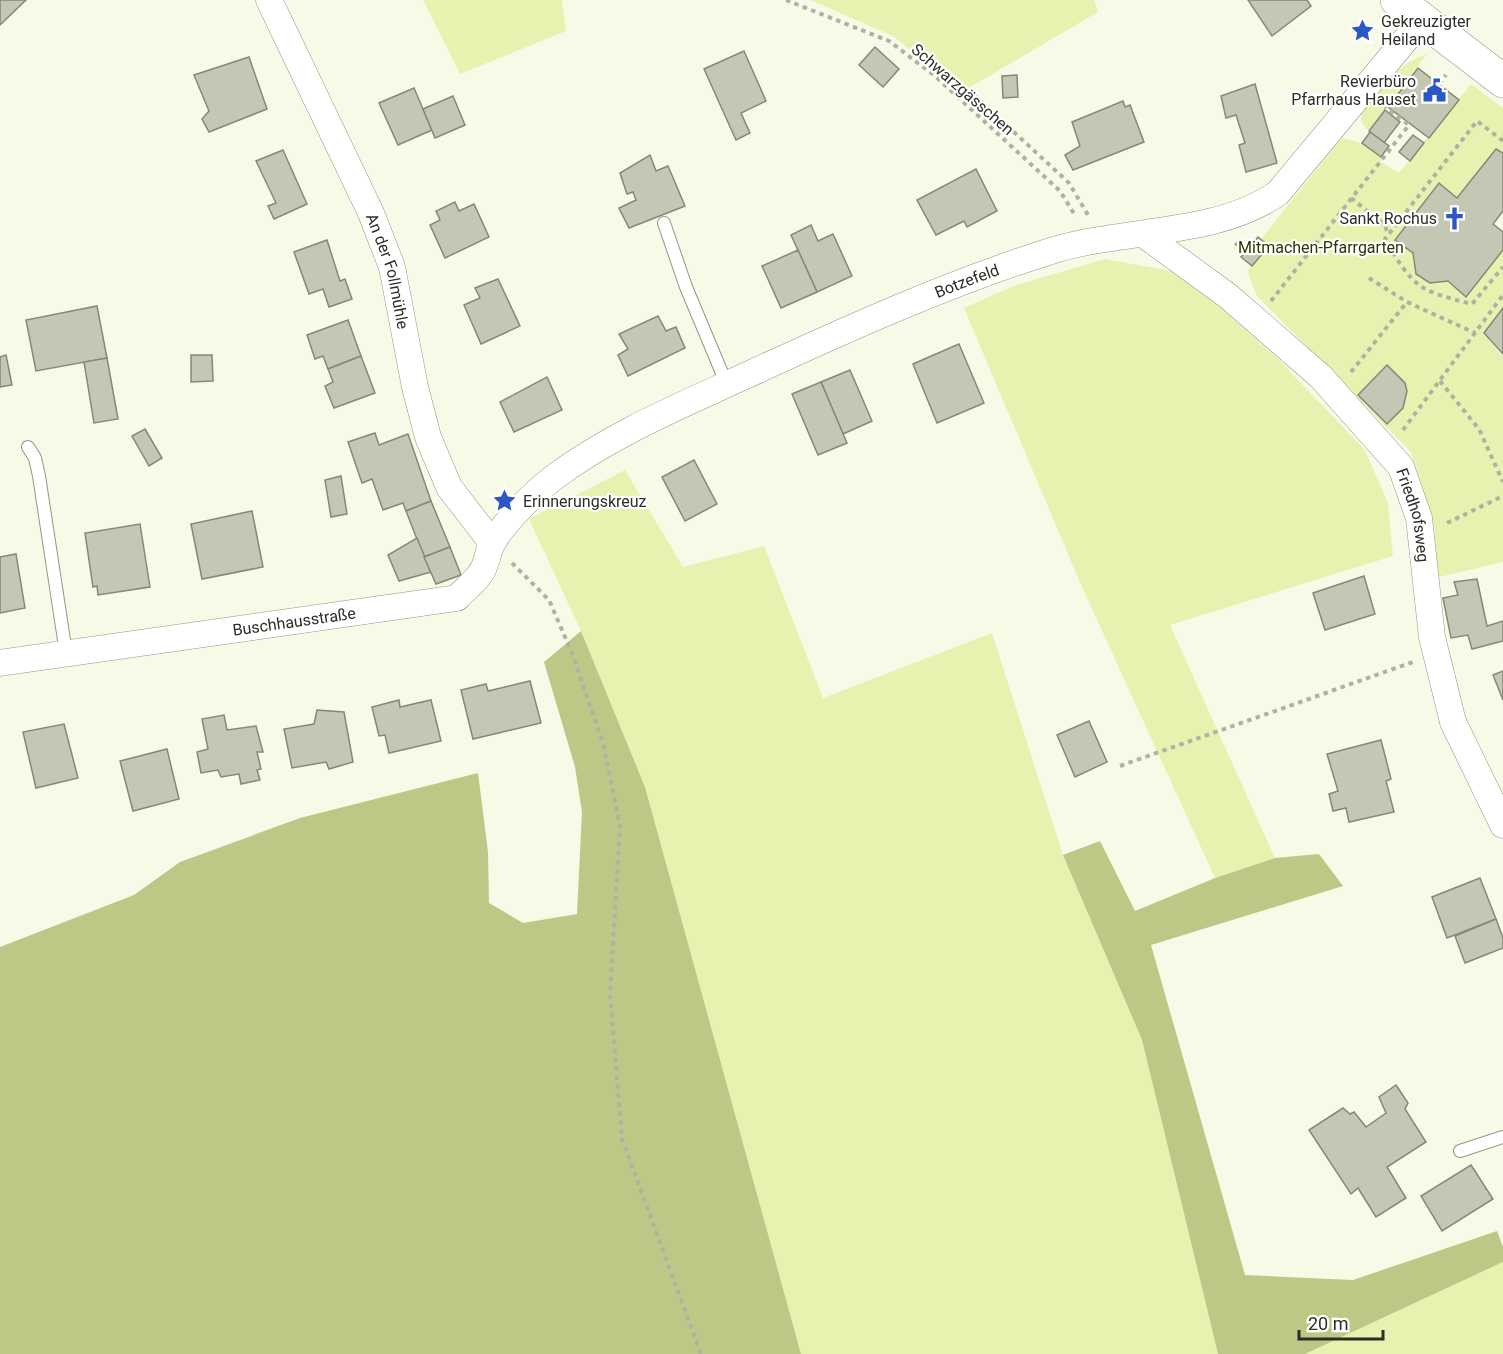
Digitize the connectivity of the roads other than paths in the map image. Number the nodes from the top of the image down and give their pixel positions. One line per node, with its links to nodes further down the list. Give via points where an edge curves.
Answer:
1 (269, 0): 8 (street, An der Follmühle, via 371,213 392,267 428,437 449,487)
2 (1410, 8): 3 (street); 5 (street, Botzefeld, via 1278,194 1262,205 1226,217)
3 (1503, 81)
4 (664, 223): 6 (lane)
5 (1143, 234): 6 (street, Botzefeld, via 1090,227 870,319); 11 (street, Friedhofsweg, via 1254,319 1334,392 1401,467 1419,518 1436,654 1453,722)
6 (727, 385): 8 (street, Botzefeld, via 608,443 553,479 520,509)
7 (28, 447): 9 (lane, via 39,476)
8 (492, 543): 9 (street, Buschhausstraße, via 481,574 457,598)
9 (66, 652): 10 (street, Buschhausstraße)
10 (0, 663)
11 (1503, 825)
12 (1503, 1137): 13 (lane)
13 (1460, 1150)

